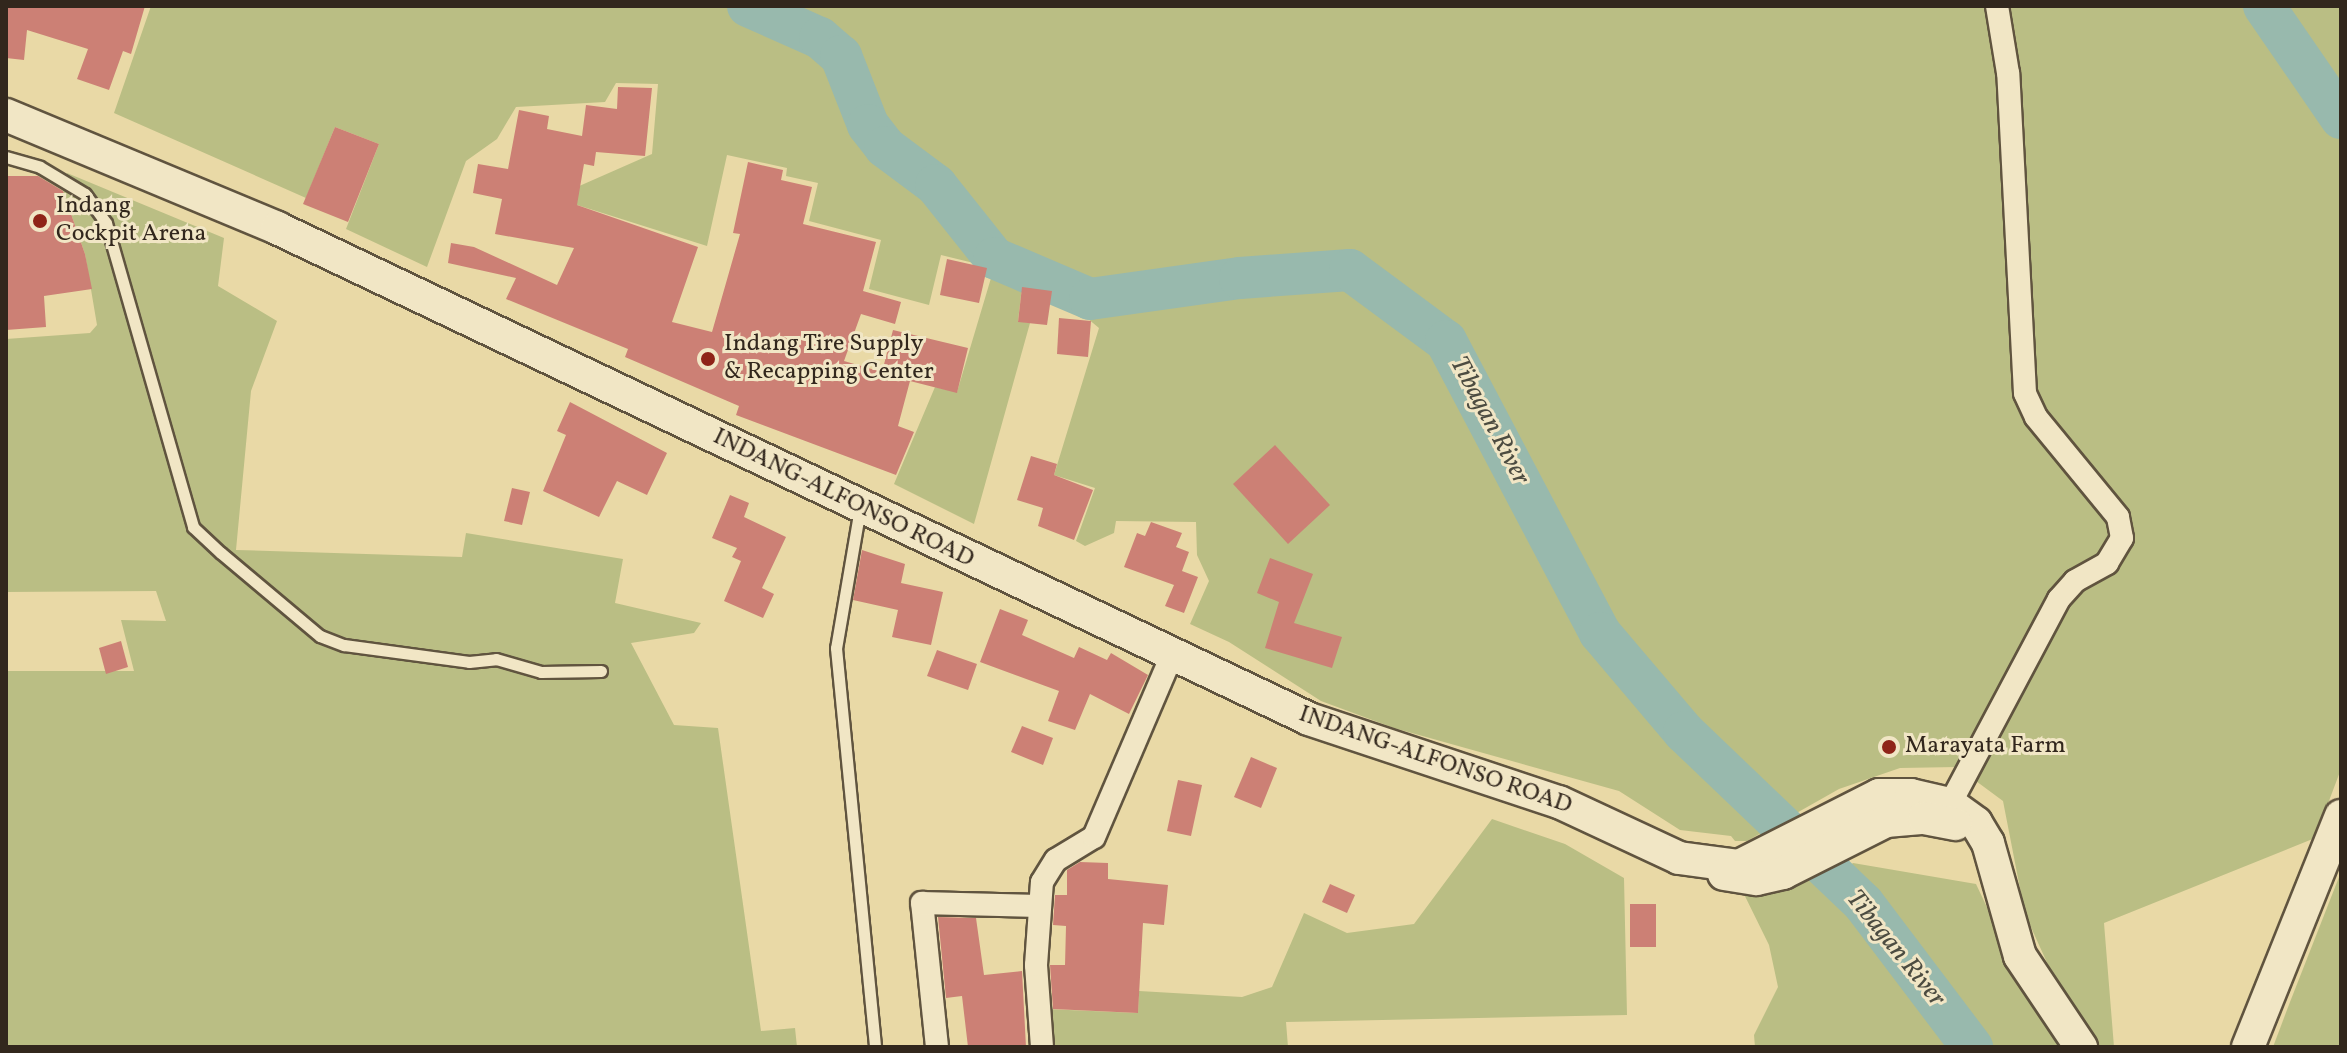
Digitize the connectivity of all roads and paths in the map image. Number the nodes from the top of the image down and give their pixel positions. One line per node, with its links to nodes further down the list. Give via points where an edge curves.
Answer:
1 (1997, 6): 7 (street, via 2008,73 2025,393 2036,417 2118,517 2122,538 2107,563 2075,581 2059,599)
2 (6, 115): 4 (main road, INDANG-ALFONSO ROAD, via 277,228)
3 (6, 157): 6 (lane, via 40,167 85,194 106,223 193,527 232,563 320,636 344,645 469,662 496,659 541,672)
4 (860, 508): 5 (main road, INDANG-ALFONSO ROAD); 12 (lane, via 836,648)
5 (1171, 657): 9 (main road, INDANG-ALFONSO ROAD, via 1338,732 1525,789 1689,861 1770,865); 11 (street, via 1096,833 1049,868)
6 (601, 671)
7 (1950, 804): 9 (main road, INDANG-ALFONSO ROAD, via 1892,794); 10 (main road, via 1976,823)
8 (2341, 816): 16 (main road)
9 (1857, 818): 10 (main road, INDANG-ALFONSO ROAD, via 1924,818 1974,830)
10 (1988, 843): 15 (main road, via 2020,956)
11 (1038, 906): 13 (street, via 922,903); 14 (street, via 1036,979)
12 (875, 1047)
13 (937, 1047)
14 (1042, 1047)
15 (2081, 1047)
16 (2248, 1047)

